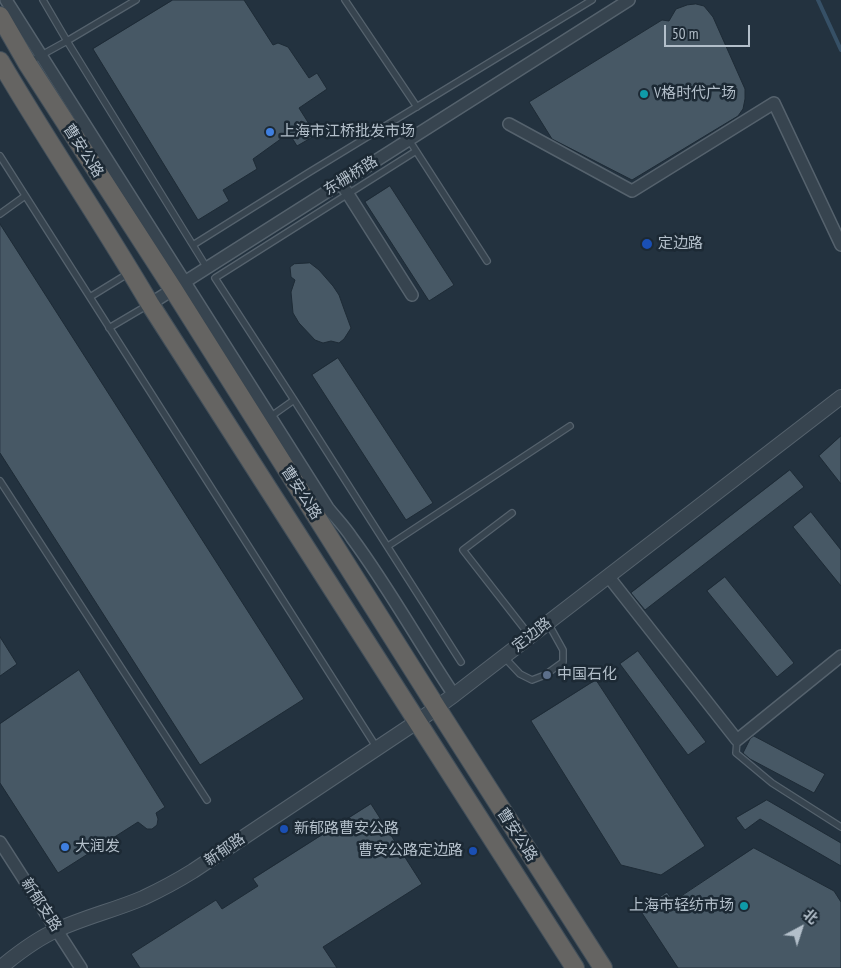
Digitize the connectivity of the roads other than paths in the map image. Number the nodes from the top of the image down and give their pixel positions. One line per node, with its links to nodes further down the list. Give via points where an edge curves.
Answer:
1 (6, 0): 9 (street)
2 (43, 0): 8 (lane)
3 (136, 0): 8 (lane)
4 (345, 0): 11 (lane)
5 (592, 0): 11 (lane)
6 (629, 0): 13 (street, 东栅桥路)
7 (0, 16): 9 (highway, 曹安公路)
8 (67, 41): 9 (lane); 20 (lane)
9 (34, 59): 25 (highway, 曹安公路)
10 (0, 61): 24 (highway, 曹安公路)
11 (417, 107): 20 (lane)
12 (509, 124): 21 (street, via 632,191 774,103)
13 (409, 140): 14 (lane); 16 (street, 东栅桥路)
14 (416, 151): 17 (lane); 22 (lane)
15 (0, 156): 18 (lane)
16 (341, 183): 17 (street); 23 (street, 东栅桥路)
17 (348, 194): 26 (street); 31 (lane, via 215,278)
18 (26, 196): 19 (lane); 27 (lane)
19 (0, 214)
20 (193, 245): 23 (lane)
21 (841, 246)
22 (487, 261)
23 (207, 268): 25 (street, 东栅桥路)
24 (131, 272): 27 (lane); 28 (highway, 曹安公路)
25 (178, 286): 28 (street, 东栅桥路); 32 (highway, 曹安公路)
26 (412, 295)
27 (90, 297): 29 (lane)
28 (150, 304): 29 (lane); 45 (highway, 曹安公路)
29 (109, 328): 47 (lane)
30 (841, 397): 37 (street, 定边路)
31 (294, 400): 32 (lane); 36 (lane)
32 (264, 421): 43 (street, via 374,569); 44 (highway, 曹安公路)
33 (570, 426): 36 (lane)
34 (0, 481): 48 (lane)
35 (512, 513): 39 (lane, via 463,550)
36 (388, 546): 42 (lane)
37 (608, 576): 38 (street, 定边路); 46 (street)
38 (548, 622): 39 (street, 定边路); 41 (lane, via 563,650 563,662 532,680 520,674)
39 (530, 636): 41 (street, 定边路)
40 (841, 656): 46 (street)
41 (504, 657): 43 (street, 定边路)
42 (462, 662)
43 (454, 695): 44 (street, 定边路)
44 (436, 708): 45 (street, 新郁路); 55 (highway, 曹安公路)
45 (418, 721): 47 (street, 新郁路); 54 (highway, 曹安公路)
46 (737, 740): 49 (lane, via 736,753 772,784)
47 (377, 748): 51 (street, 新郁路, via 169,885)
48 (207, 800)
49 (841, 827)
50 (0, 842): 51 (street, 新郁支路)
51 (57, 930): 52 (street, 新郁路); 53 (street, 新郁支路)
52 (0, 968)
53 (81, 968)
54 (575, 968)
55 (603, 968)

